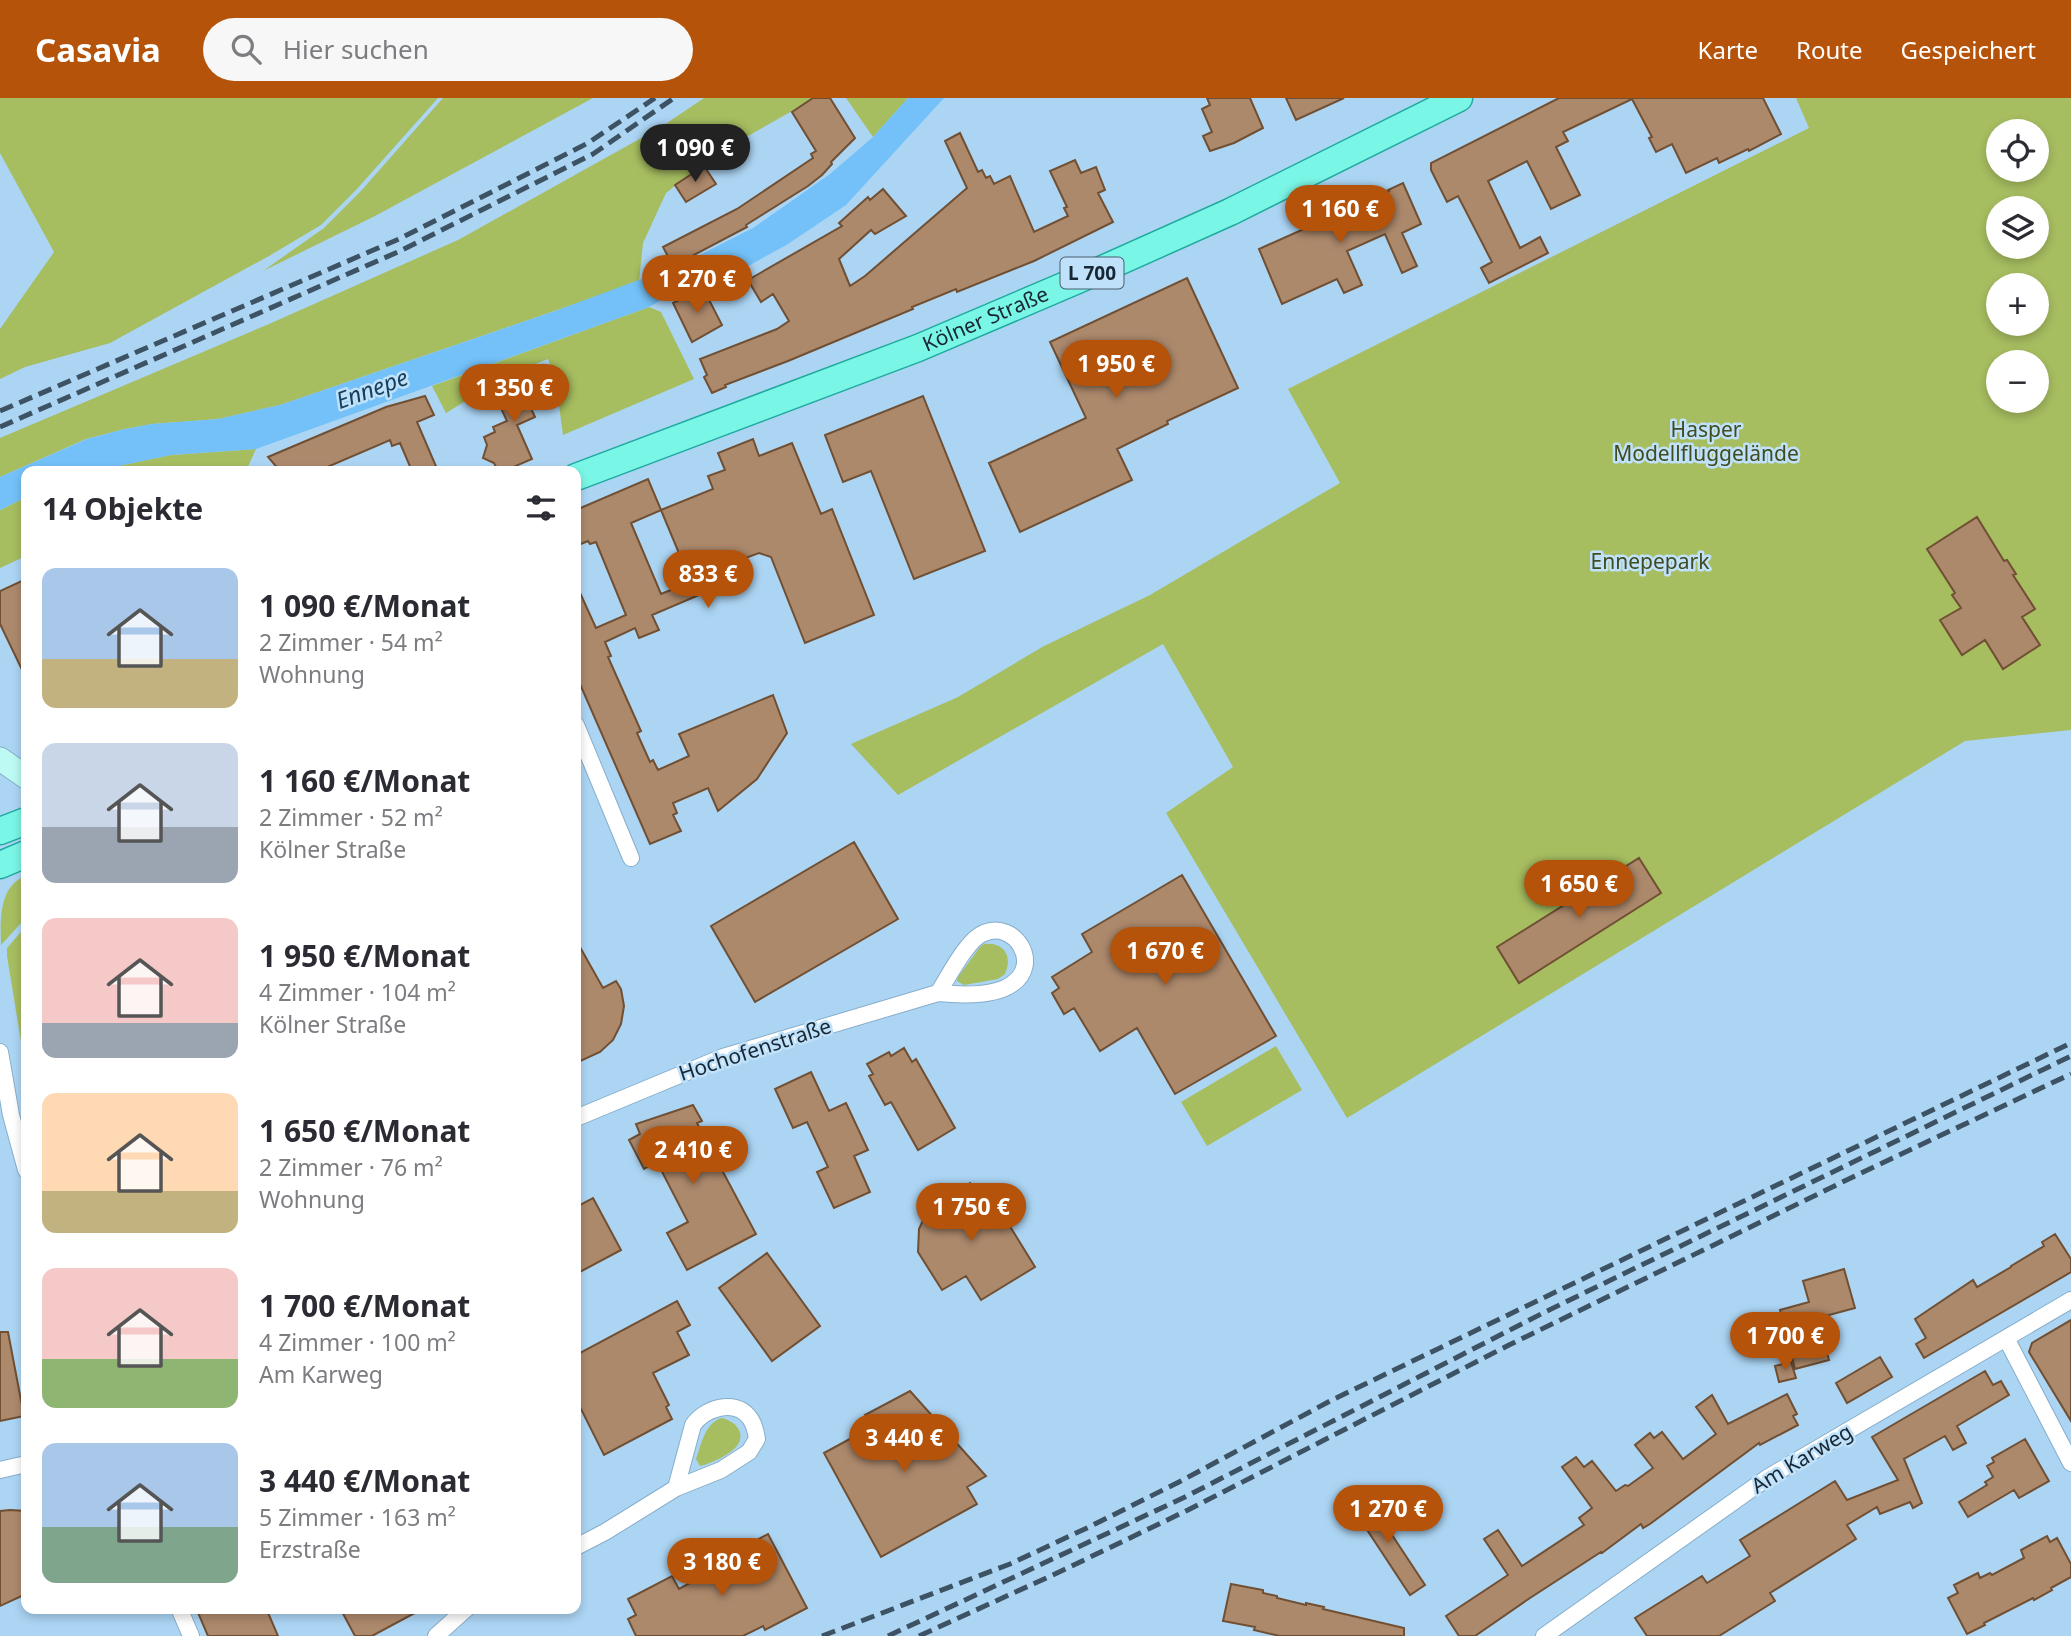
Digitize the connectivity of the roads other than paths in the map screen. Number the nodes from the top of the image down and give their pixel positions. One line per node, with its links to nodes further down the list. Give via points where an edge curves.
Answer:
1 (1459, 98): 2 (main road, Kölner Straße / L 700, via 1261,197 1087,276 918,348)
2 (581, 475)
3 (581, 737): 9 (street)
4 (0, 759): 5 (main road)
5 (21, 774)
6 (21, 823): 7 (main road)
7 (0, 831)
8 (21, 856): 10 (main road)
9 (631, 858)
10 (0, 865)
11 (937, 993): 11 (street, Hochofenstraße, via 965,995 1012,985 1024,967 1024,948 1007,933 984,932 974,939); 13 (street, Hochofenstraße, via 723,1057)
12 (0, 1052): 14 (street)
13 (581, 1116)
14 (21, 1150)
15 (2071, 1300): 16 (street, Am Karweg)
16 (2006, 1338): 17 (street); 26 (street, Am Karweg, via 1767,1478)
17 (2071, 1463)
18 (21, 1465): 19 (street)
19 (0, 1470)
20 (676, 1488): 20 (street, via 721,1470 749,1452 757,1439 749,1416 742,1410 721,1407 699,1417); 21 (street)
21 (581, 1544)
22 (182, 1614): 24 (street)
23 (460, 1614): 25 (street)
24 (191, 1636)
25 (436, 1636)
26 (1544, 1636)

